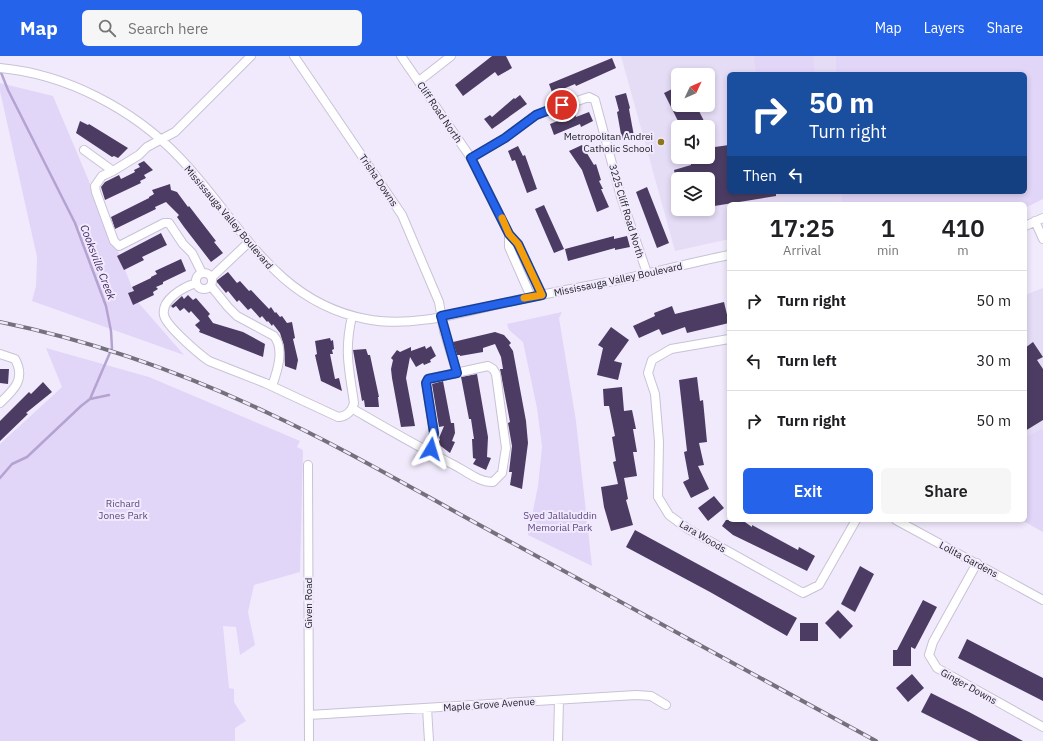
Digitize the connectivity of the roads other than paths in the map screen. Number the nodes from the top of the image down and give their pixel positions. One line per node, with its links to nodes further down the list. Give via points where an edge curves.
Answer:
1 (251, 56): 7 (street, via 174,132)
2 (294, 56): 25 (street, Trisha Downs, via 402,215 437,296)
3 (401, 56): 6 (street, Cliff Road North)
4 (451, 56): 6 (street)
5 (0, 68): 7 (street, Mississauga Valley Boulevard, via 55,80 90,94 140,123)
6 (419, 81): 9 (street, Cliff Road North)
7 (162, 140): 10 (street, via 147,147); 15 (street, Mississauga Valley Boulevard, via 198,178)
8 (84, 150): 10 (street)
9 (471, 158): 13 (street, Cliff Road North); 18 (street, 3225 Cliff Road North, via 505,138 536,115 589,97 595,100 621,197)
10 (113, 171): 17 (street, via 102,176 95,186 114,241 119,246 164,223 169,223 192,253)
11 (1039, 220): 12 (street); 14 (street)
12 (1027, 225)
13 (509, 234): 22 (street, Cliff Road North, via 518,244); 23 (street, Cliff Road North, via 509,247)
14 (1043, 240)
15 (249, 242): 19 (street); 24 (street, Mississauga Valley Boulevard, via 287,283 313,300)
16 (727, 255): 18 (street, Mississauga Valley Boulevard)
17 (202, 273): 19 (street); 20 (street)
18 (647, 273): 22 (street, Mississauga Valley Boulevard)
19 (212, 277): 21 (street)
20 (196, 283): 21 (street, via 201,289); 29 (street, via 168,300 164,316 171,326 209,361)
21 (211, 286): 29 (street, via 237,316 277,339 279,355)
22 (542, 295): 23 (street, Mississauga Valley Boulevard)
23 (532, 297): 25 (street, Mississauga Valley Boulevard)
24 (352, 316): 25 (street, Mississauga Valley Boulevard, via 390,322); 31 (street, via 346,346)
25 (441, 316): 28 (street, Trisha Downs)
26 (727, 339): 34 (street, Lara Woods, via 671,349 652,360 648,373 655,394 659,442 658,497 669,515 688,529 803,593 819,585)
27 (0, 354): 30 (street, via 15,359 19,381 15,389)
28 (457, 373): 32 (street, via 428,379 426,383 434,433); 32 (street, via 488,366 496,374 506,448 502,473 493,482 488,482)
29 (272, 386): 31 (street, via 338,417 343,417)
30 (0, 403)
31 (353, 409): 32 (street)
32 (429, 453)
33 (308, 466): 41 (street, Given Road)
34 (855, 522)
35 (900, 522): 36 (street, Lolita Gardens)
36 (977, 563): 37 (street, Lolita Gardens); 42 (street, Ginger Downs, via 933,642 929,655 937,668)
37 (1043, 600)
38 (559, 700): 39 (street, Maple Grove Avenue, via 636,695 651,696); 40 (street, Maple Grove Avenue); 45 (street)
39 (666, 705)
40 (428, 708): 41 (street, Maple Grove Avenue); 44 (street)
41 (309, 715): 43 (street, Given Road)
42 (1043, 727)
43 (309, 741)
44 (429, 741)
45 (558, 741)

